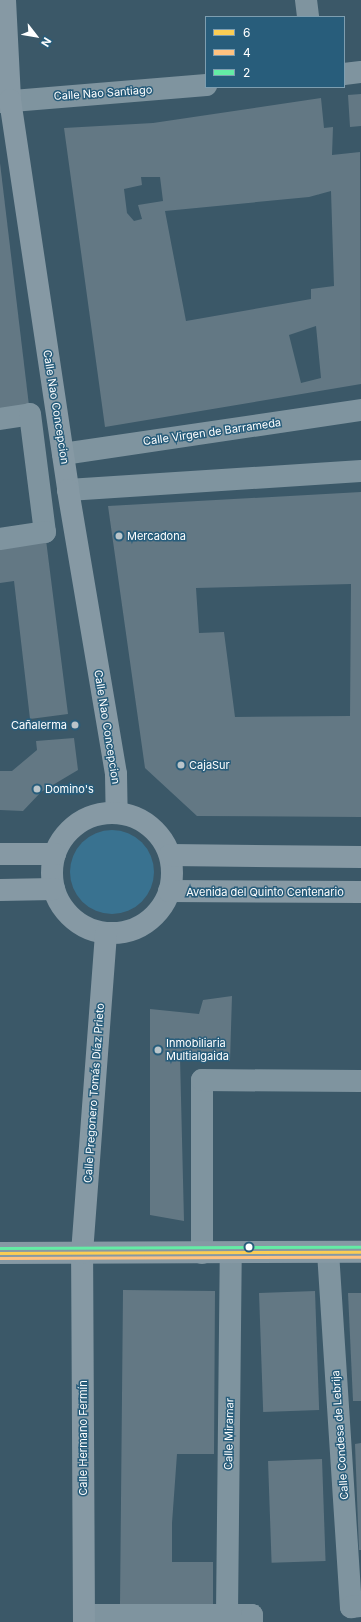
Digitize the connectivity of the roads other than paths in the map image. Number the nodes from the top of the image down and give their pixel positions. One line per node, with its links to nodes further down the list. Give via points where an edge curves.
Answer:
1 (5, 0): 7 (street, Calle Nao Concepcion)
2 (306, 0): 3 (street)
3 (308, 16)
4 (361, 72): 5 (street)
5 (345, 74)
6 (205, 85): 7 (street, Calle Nao Santiago)
7 (5, 101): 10 (street, Calle Nao Concepcion)
8 (361, 410): 10 (street, Calle Virgen de Barrameda)
9 (0, 419): 13 (street, via 30,414 45,532)
10 (63, 454): 12 (street, Calle Nao Concepcion)
11 (361, 471): 12 (street)
12 (68, 490): 14 (street, Calle Nao Concepcion, via 116,774)
13 (0, 539)
14 (117, 813): 16 (street, via 97,814 79,822 65,836); 17 (street, via 135,817 150,826 162,839)
15 (0, 854): 16 (street)
16 (55, 854): 19 (street, via 52,872)
17 (170, 855): 18 (street); 21 (street, via 172,873)
18 (361, 857)
19 (54, 889): 20 (street); 23 (street, via 62,906 73,919 88,929)
20 (0, 890)
21 (169, 891): 22 (street, Avenida del Quinto Centenario); 23 (street, via 160,910 145,923 126,932)
22 (361, 892)
23 (106, 933): 28 (street, Calle Pregonero Tomás Díaz Prieto)
24 (361, 1081): 29 (street, via 202,1080)
25 (0, 1252): 28 (street)
26 (328, 1252): 27 (street); 30 (street); 31 (street, Calle Condesa de Lebrija, via 351,1606)
27 (361, 1252)
28 (82, 1253): 29 (street); 33 (street, Calle Hermano Fermín)
29 (202, 1253): 30 (street)
30 (231, 1253): 32 (street, Calle Miramar)
31 (361, 1606)
32 (227, 1614): 33 (street); 34 (street)
33 (84, 1618)
34 (252, 1618)

